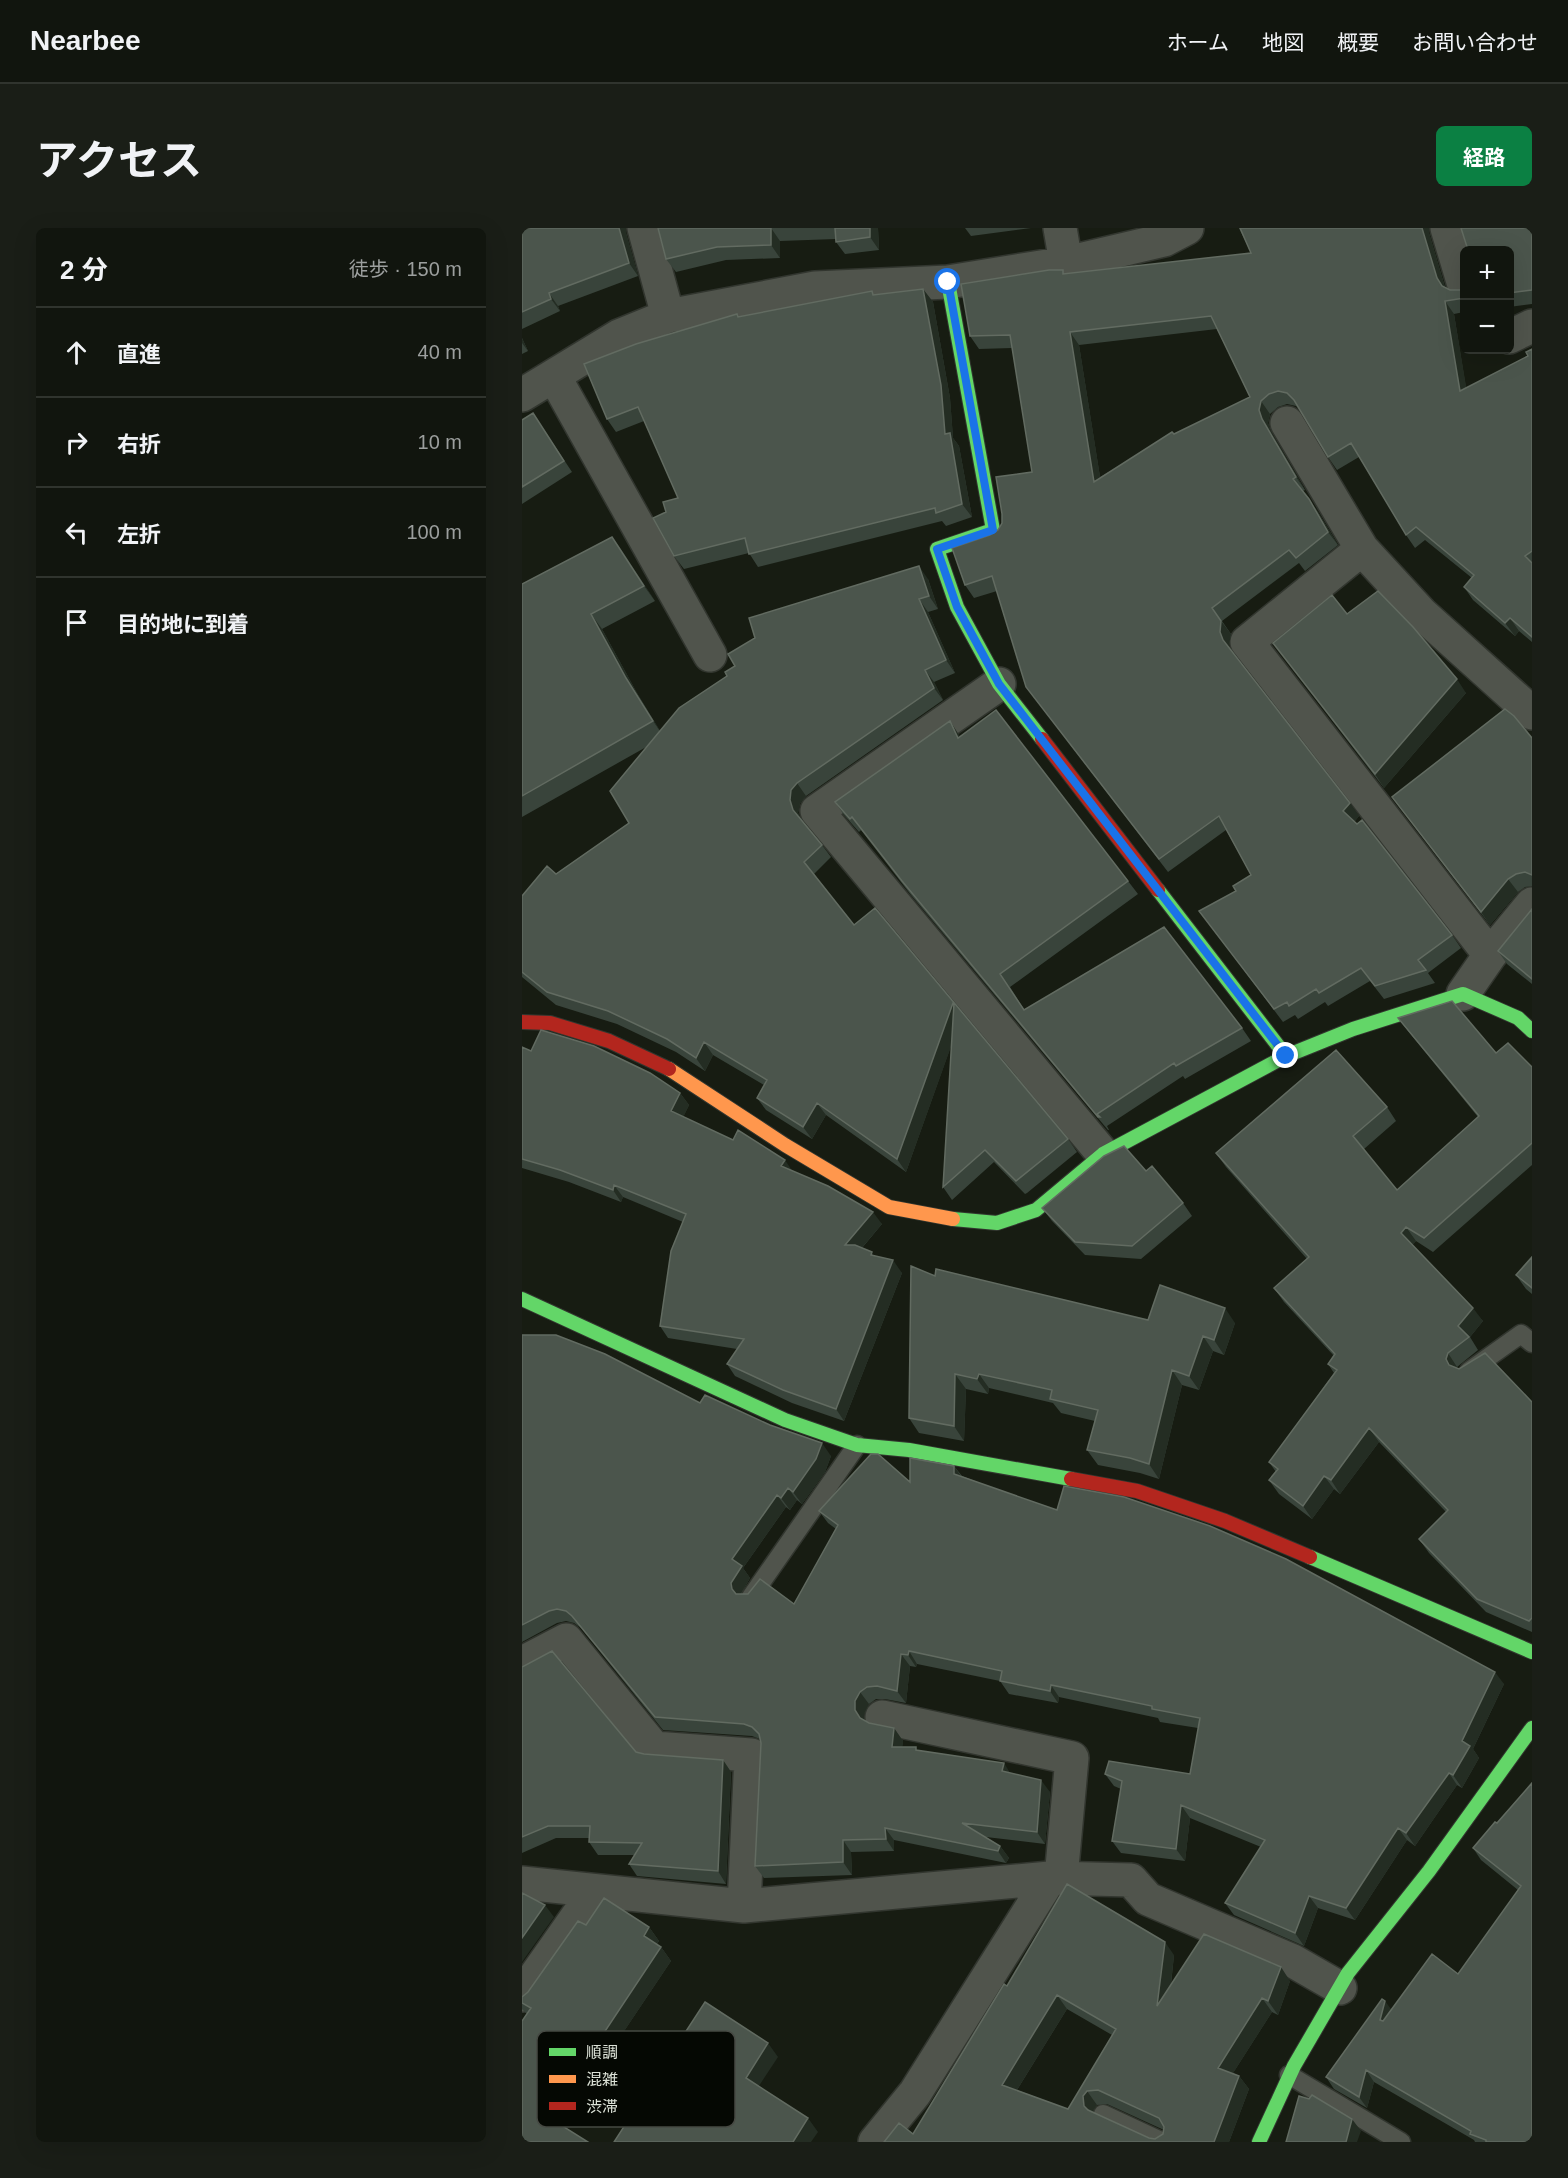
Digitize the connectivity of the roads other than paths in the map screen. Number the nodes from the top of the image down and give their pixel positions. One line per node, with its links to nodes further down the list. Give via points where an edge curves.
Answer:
1 (644, 228): 8 (street)
2 (1060, 228): 5 (street)
3 (1187, 228): 5 (street, via 1164,240)
4 (1447, 228): 6 (street)
5 (1066, 263): 7 (street)
6 (1460, 272)
7 (948, 282): 8 (street, via 815,288); 16 (street, via 993,530 937,549 957,607)
8 (668, 316): 11 (street, via 619,336)
9 (1532, 326): 10 (street)
10 (1514, 335)
11 (554, 376): 12 (street); 15 (street)
12 (522, 395)
13 (1287, 423): 14 (street)
14 (1362, 549): 17 (street, via 1420,613); 19 (street, via 1247,642)
15 (710, 655)
16 (999, 684): 23 (street); 24 (street, via 817,811)
17 (1532, 713)
18 (1532, 904): 19 (street)
19 (1490, 955): 20 (street)
20 (1463, 994): 22 (street, via 1518,1018); 23 (street, via 1353,1029)
21 (522, 1022): 24 (street, via 550,1023 609,1041 668,1069 889,1207 997,1223 1036,1210)
22 (1532, 1031)
23 (1286, 1056): 24 (street)
24 (1103, 1154)
25 (522, 1299): 28 (street, via 785,1420)
26 (1532, 1343): 27 (lane, via 1521,1334)
27 (1467, 1372)
28 (857, 1445): 29 (lane); 30 (street, via 909,1450 1137,1491 1225,1521)
29 (751, 1597)
30 (1532, 1652)
31 (522, 1663): 37 (street, via 566,1640 654,1748 751,1755)
32 (882, 1717): 34 (street, via 1072,1758)
33 (1532, 1728): 38 (street)
34 (1055, 1878): 37 (street); 38 (street, via 1131,1880 1148,1899 1293,1960); 42 (street, via 915,2093)
35 (522, 1883): 36 (street)
36 (595, 1891): 37 (street); 39 (street)
37 (744, 1905)
38 (1340, 1988): 40 (street)
39 (522, 1995)
40 (1289, 2075): 44 (street); 45 (lane)
41 (1103, 2114): 43 (lane)
42 (875, 2142)
43 (1163, 2142)
44 (1259, 2142)
45 (1401, 2142)

